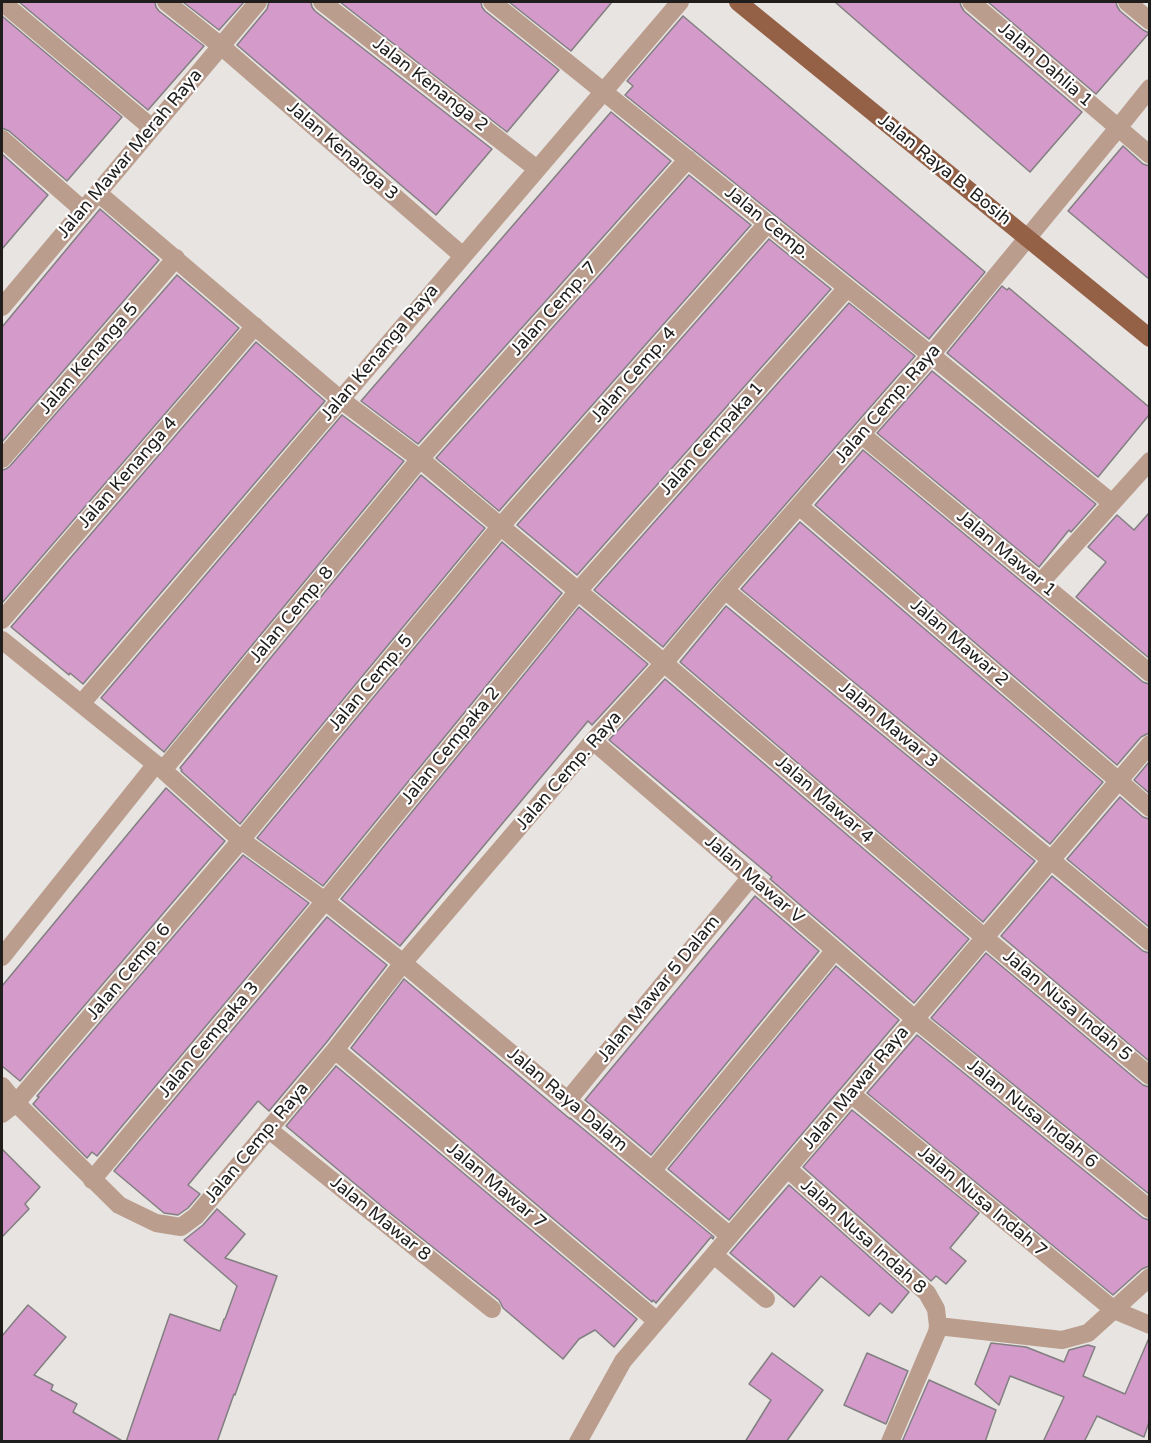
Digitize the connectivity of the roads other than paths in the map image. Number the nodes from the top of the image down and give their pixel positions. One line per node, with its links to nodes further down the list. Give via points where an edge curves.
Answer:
1 (2, 2): 14 (street)
2 (166, 2): 11 (street, Jalan Kenanga 3)
3 (258, 2): 11 (street, Jalan Mawar Merah Raya)
4 (322, 2): 19 (street, Jalan Kenanga 2)
5 (492, 2): 13 (street, Jalan Cemp.)
6 (680, 2): 13 (street, Jalan Kenanga Raya)
7 (738, 2): 23 (main road, Jalan Raya B. Bosih)
8 (971, 2): 15 (street, Jalan Dahlia 1)
9 (1127, 2): 10 (street)
10 (1149, 21)
11 (221, 46): 14 (street, Jalan Mawar Merah Raya); 24 (street, Jalan Kenanga 3)
12 (1149, 88): 15 (street, Jalan Cemp. Raya)
13 (603, 92): 18 (street, Jalan Cemp.); 19 (street, Jalan Kenanga Raya)
14 (152, 128): 20 (street, Jalan Mawar Merah Raya)
15 (1118, 128): 17 (street, Jalan Dahlia 1); 23 (street, Jalan Cemp. Raya)
16 (2, 139): 21 (street)
17 (1149, 155)
18 (688, 159): 22 (street, Jalan Cemp.); 34 (street, Jalan Cemp. 7)
19 (537, 169): 24 (street, Jalan Kenanga Raya)
20 (98, 193): 21 (street, Jalan Mawar Merah Raya); 25 (street, Jalan Mawar 4)
21 (83, 210): 27 (street, Jalan Mawar Merah Raya)
22 (767, 224): 26 (street, Jalan Cemp.); 38 (street, Jalan Cemp. 4)
23 (1028, 238): 29 (main road, Jalan Raya B. Bosih); 30 (street, Jalan Cemp. Raya)
24 (463, 256): 31 (street, Jalan Kenanga Raya)
25 (176, 258): 28 (street, Jalan Mawar 4); 33 (street, Jalan Kenanga 5)
26 (847, 288): 30 (street, Jalan Cemp.); 41 (street, Jalan Cempaka 1)
27 (5, 296)
28 (255, 326): 31 (street, Jalan Mawar 4); 42 (street, Jalan Kenanga 4)
29 (1149, 338)
30 (931, 355): 32 (street, Jalan Cemp. Raya); 36 (street, Jalan Cemp.)
31 (340, 399): 34 (street, Jalan Mawar 4); 46 (street, Jalan Kenanga Raya)
32 (861, 435): 37 (street, Jalan Cemp. Raya); 39 (street, Jalan Mawar 1)
33 (2, 459)
34 (420, 459): 38 (street, Jalan Mawar 4); 49 (street, Jalan Cemp. 8)
35 (1149, 460): 36 (street)
36 (1112, 503): 39 (street)
37 (800, 506): 40 (street, Jalan Cemp. Raya); 50 (street, Jalan Mawar 2)
38 (500, 526): 41 (street, Jalan Mawar 4); 52 (street, Jalan Cemp. 5)
39 (1041, 582): 45 (street, Jalan Mawar 1)
40 (725, 590): 44 (street, Jalan Cemp. Raya); 53 (street, Jalan Mawar 3)
41 (578, 591): 44 (street, Jalan Mawar 4); 55 (street, Jalan Cempaka 2)
42 (2, 620)
43 (2, 640): 46 (street, Jalan Raya Dalam)
44 (664, 663): 47 (street, Jalan Cemp. Raya); 56 (street, Jalan Mawar 4)
45 (1149, 673)
46 (81, 704): 49 (street, Jalan Raya Dalam)
47 (593, 741): 54 (street, Jalan Mawar V); 60 (street, Jalan Cemp. Raya)
48 (1149, 744): 50 (street, Jalan Mawar Raya)
49 (160, 767): 52 (street, Jalan Raya Dalam); 59 (street, Jalan Cemp. 8)
50 (1118, 781): 51 (street, Jalan Mawar 2); 53 (street, Jalan Mawar Raya)
51 (1149, 808)
52 (241, 840): 55 (street, Jalan Raya Dalam); 67 (street, Jalan Cemp. 6)
53 (1051, 859): 56 (street, Jalan Mawar Raya); 57 (street, Jalan Mawar 3)
54 (750, 878): 58 (street, Jalan Mawar V); 66 (street, Jalan Mawar 5 Dalam)
55 (325, 901): 60 (street, Jalan Raya Dalam); 71 (street, Jalan Cempaka 3)
56 (984, 937): 61 (street, Jalan Mawar Raya); 63 (street, Jalan Nusa Indah 5)
57 (1149, 942)
58 (835, 950): 61 (street, Jalan Mawar V); 70 (street)
59 (2, 957)
60 (403, 963): 62 (street, Jalan Cemp. Raya); 66 (street, Jalan Raya Dalam)
61 (915, 1019): 65 (street, Jalan Mawar Raya); 72 (street, Jalan Nusa Indah 6)
62 (334, 1050): 68 (street, Jalan Cemp. Raya); 80 (street, Jalan Mawar 7)
63 (1149, 1076)
64 (2, 1086): 67 (street)
65 (851, 1094): 69 (street, Jalan Mawar Raya); 78 (street, Jalan Nusa Indah 7)
66 (568, 1100): 70 (street, Jalan Raya Dalam)
67 (9, 1109): 71 (street)
68 (268, 1129): 71 (street, Jalan Cemp. Raya, via 196,1216 181,1227 156,1223 119,1205); 77 (street, Jalan Mawar 8)
69 (788, 1168): 73 (street, Jalan Mawar Raya); 79 (street, Jalan Nusa Indah 8, via 927,1293)
70 (652, 1171): 73 (street, Jalan Raya Dalam)
71 (92, 1180)
72 (1149, 1209)
73 (730, 1236): 74 (street, Jalan Mawar Raya)
74 (714, 1255): 76 (street); 80 (street, Jalan Mawar Raya)
75 (1149, 1277): 78 (street)
76 (766, 1299)
77 (492, 1309)
78 (1114, 1310): 79 (street, via 1088,1333 1062,1340); 81 (street, Jalan Nusa Indah 7)
79 (937, 1318): 83 (street, via 937,1332)
80 (657, 1321): 82 (street, Jalan Mawar Raya, via 623,1361)
81 (1149, 1325)
82 (578, 1442)
83 (890, 1442)

